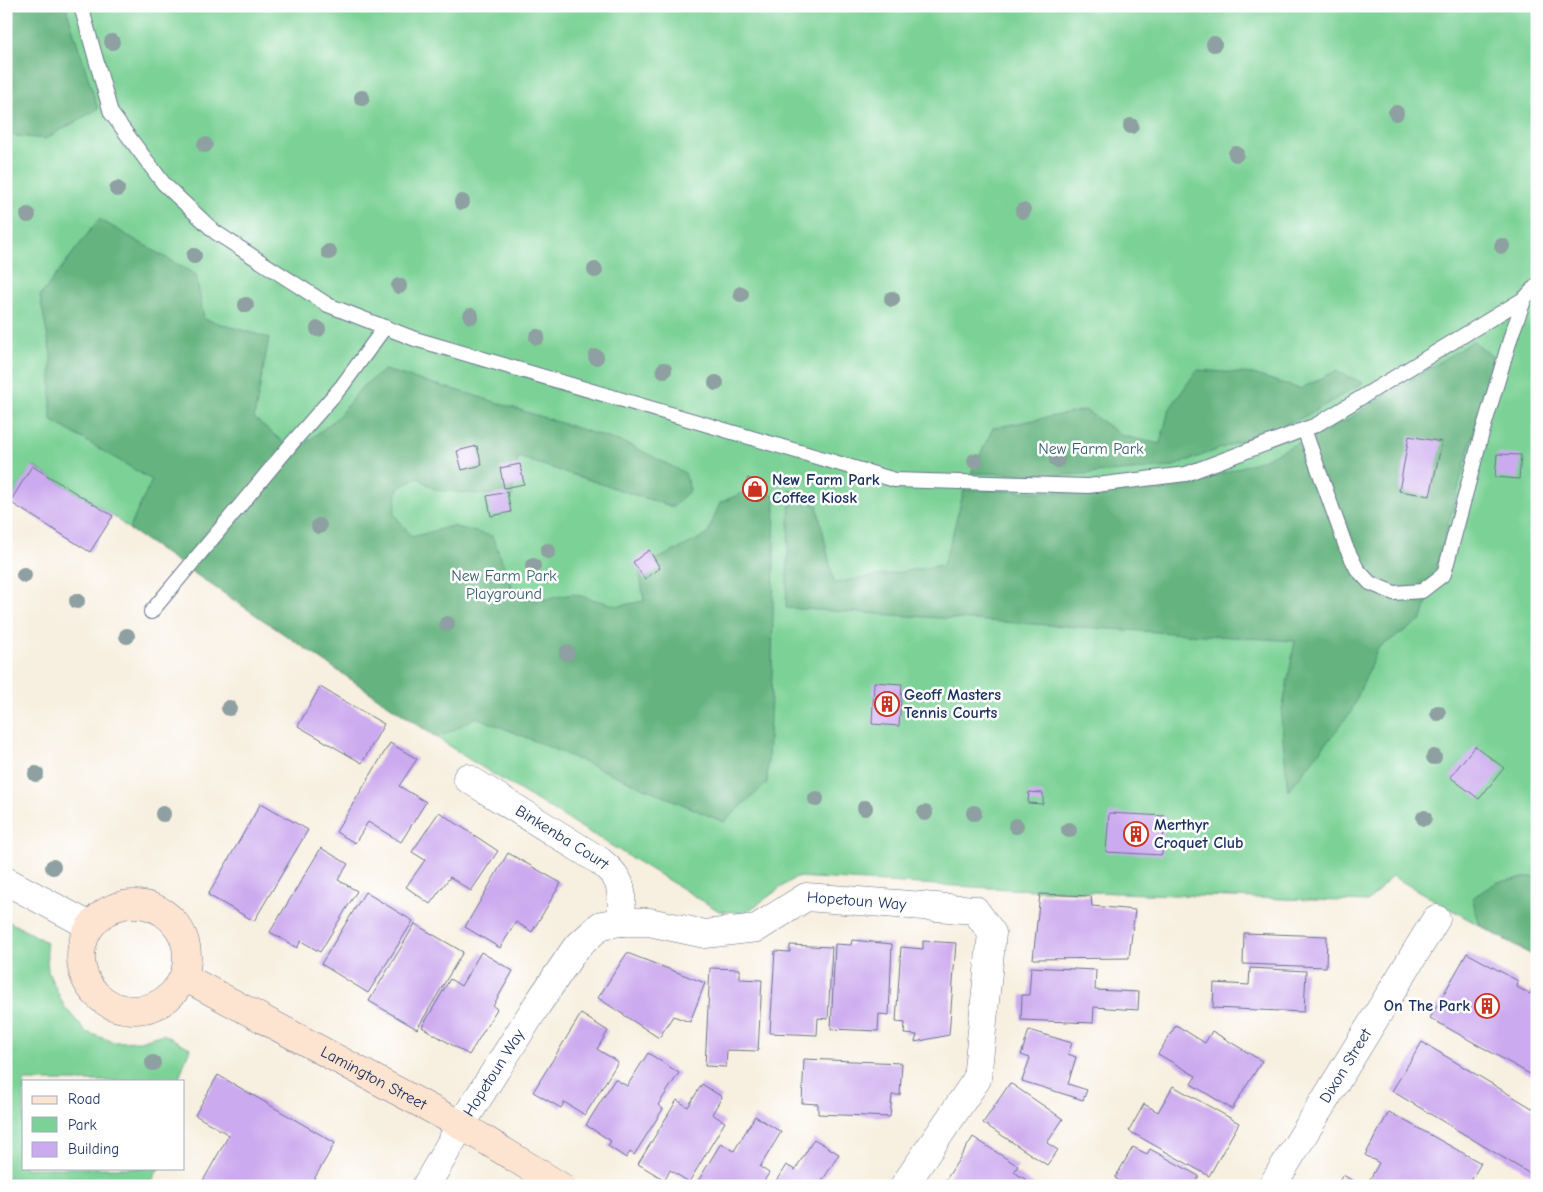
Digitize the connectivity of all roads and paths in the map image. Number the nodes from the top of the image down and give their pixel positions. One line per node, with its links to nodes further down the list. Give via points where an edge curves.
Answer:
1 (82, 6): 4 (lane, via 111,112 164,184 215,232 328,305)
2 (1537, 286): 3 (lane)
3 (1525, 298): 5 (lane); 5 (lane, via 1480,440 1444,574 1422,591 1394,593 1370,583 1357,569)
4 (385, 328): 5 (lane, via 415,340 895,480 1088,486 1186,474); 6 (lane, via 342,386)
5 (1304, 429)
6 (151, 612)
7 (467, 778): 10 (street, Binkenba Court, via 614,872 621,884)
8 (6, 881): 11 (street)
9 (1436, 919): 17 (street, Dixon Street)
10 (622, 922): 13 (street, Hopetoun Way, via 601,925 576,949); 16 (street, Hopetoun Way, via 649,922 705,934 756,928 806,897 975,910 992,932 977,1079)
11 (90, 926): 12 (street, via 103,913 119,905 136,903 152,906 167,914 179,927 186,943 188,960); 12 (street, via 82,942 80,960 84,978 94,993 108,1004 125,1010 143,1010 160,1004)
12 (184, 978): 13 (street, Lamington Street)
13 (461, 1125): 14 (street, Hopetoun Way); 15 (street, Lamington Street)
14 (426, 1186)
15 (560, 1186)
16 (904, 1186)
17 (1272, 1186)

